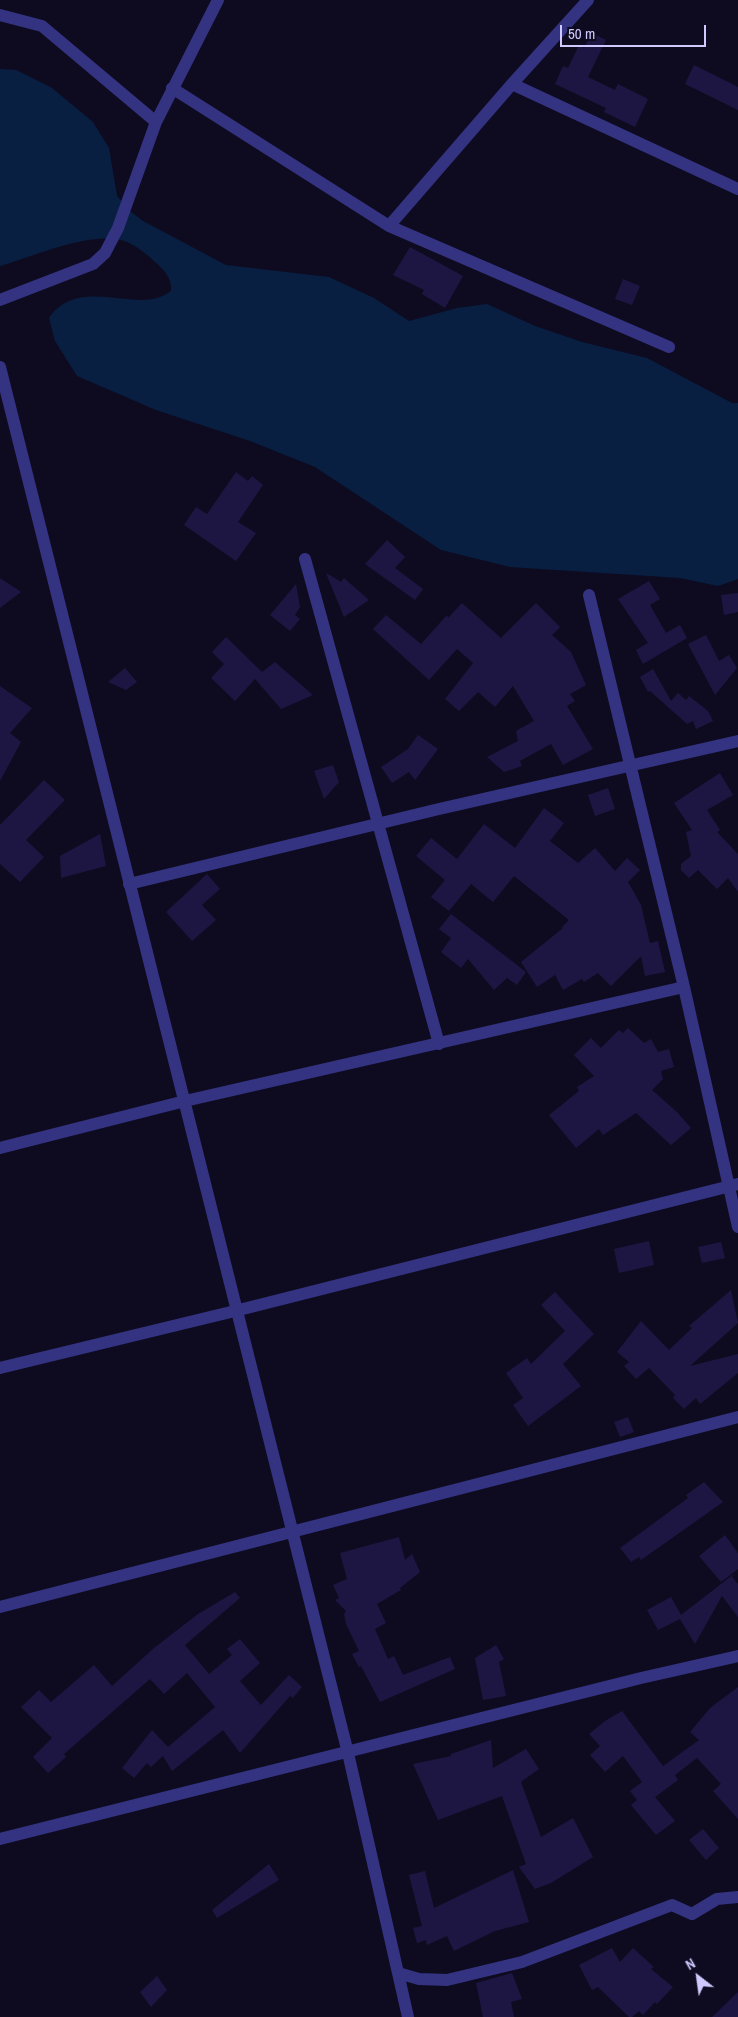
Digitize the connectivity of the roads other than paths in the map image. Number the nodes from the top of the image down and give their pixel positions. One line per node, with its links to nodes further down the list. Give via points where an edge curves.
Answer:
1 (218, 0): 5 (street)
2 (588, 0): 4 (street)
3 (0, 15): 6 (street, via 42,26)
4 (512, 84): 7 (street); 8 (street)
5 (172, 88): 6 (street); 8 (street)
6 (156, 122): 9 (street, via 118,228 105,253 93,264)
7 (738, 189)
8 (389, 226): 10 (street)
9 (0, 300)
10 (669, 347)
11 (0, 366): 17 (street)
12 (305, 559): 16 (street)
13 (589, 595): 15 (street)
14 (738, 741): 15 (street)
15 (630, 765): 16 (street); 18 (street)
16 (378, 824): 17 (street); 19 (street)
17 (129, 884): 20 (street)
18 (684, 986): 19 (street); 22 (street)
19 (439, 1044): 20 (street)
20 (185, 1101): 21 (street); 24 (street)
21 (0, 1148)
22 (733, 1185): 23 (street); 24 (street)
23 (738, 1226)
24 (238, 1310): 25 (street); 27 (street)
25 (0, 1368)
26 (738, 1417): 27 (street)
27 (293, 1531): 28 (street); 30 (street)
28 (0, 1607)
29 (738, 1656): 30 (street)
30 (348, 1753): 31 (street); 33 (street)
31 (0, 1839)
32 (738, 1897): 33 (street, via 718,1899 692,1914 672,1904 522,1962 455,1978 419,1979)
33 (398, 1973): 34 (street)
34 (408, 2017)

